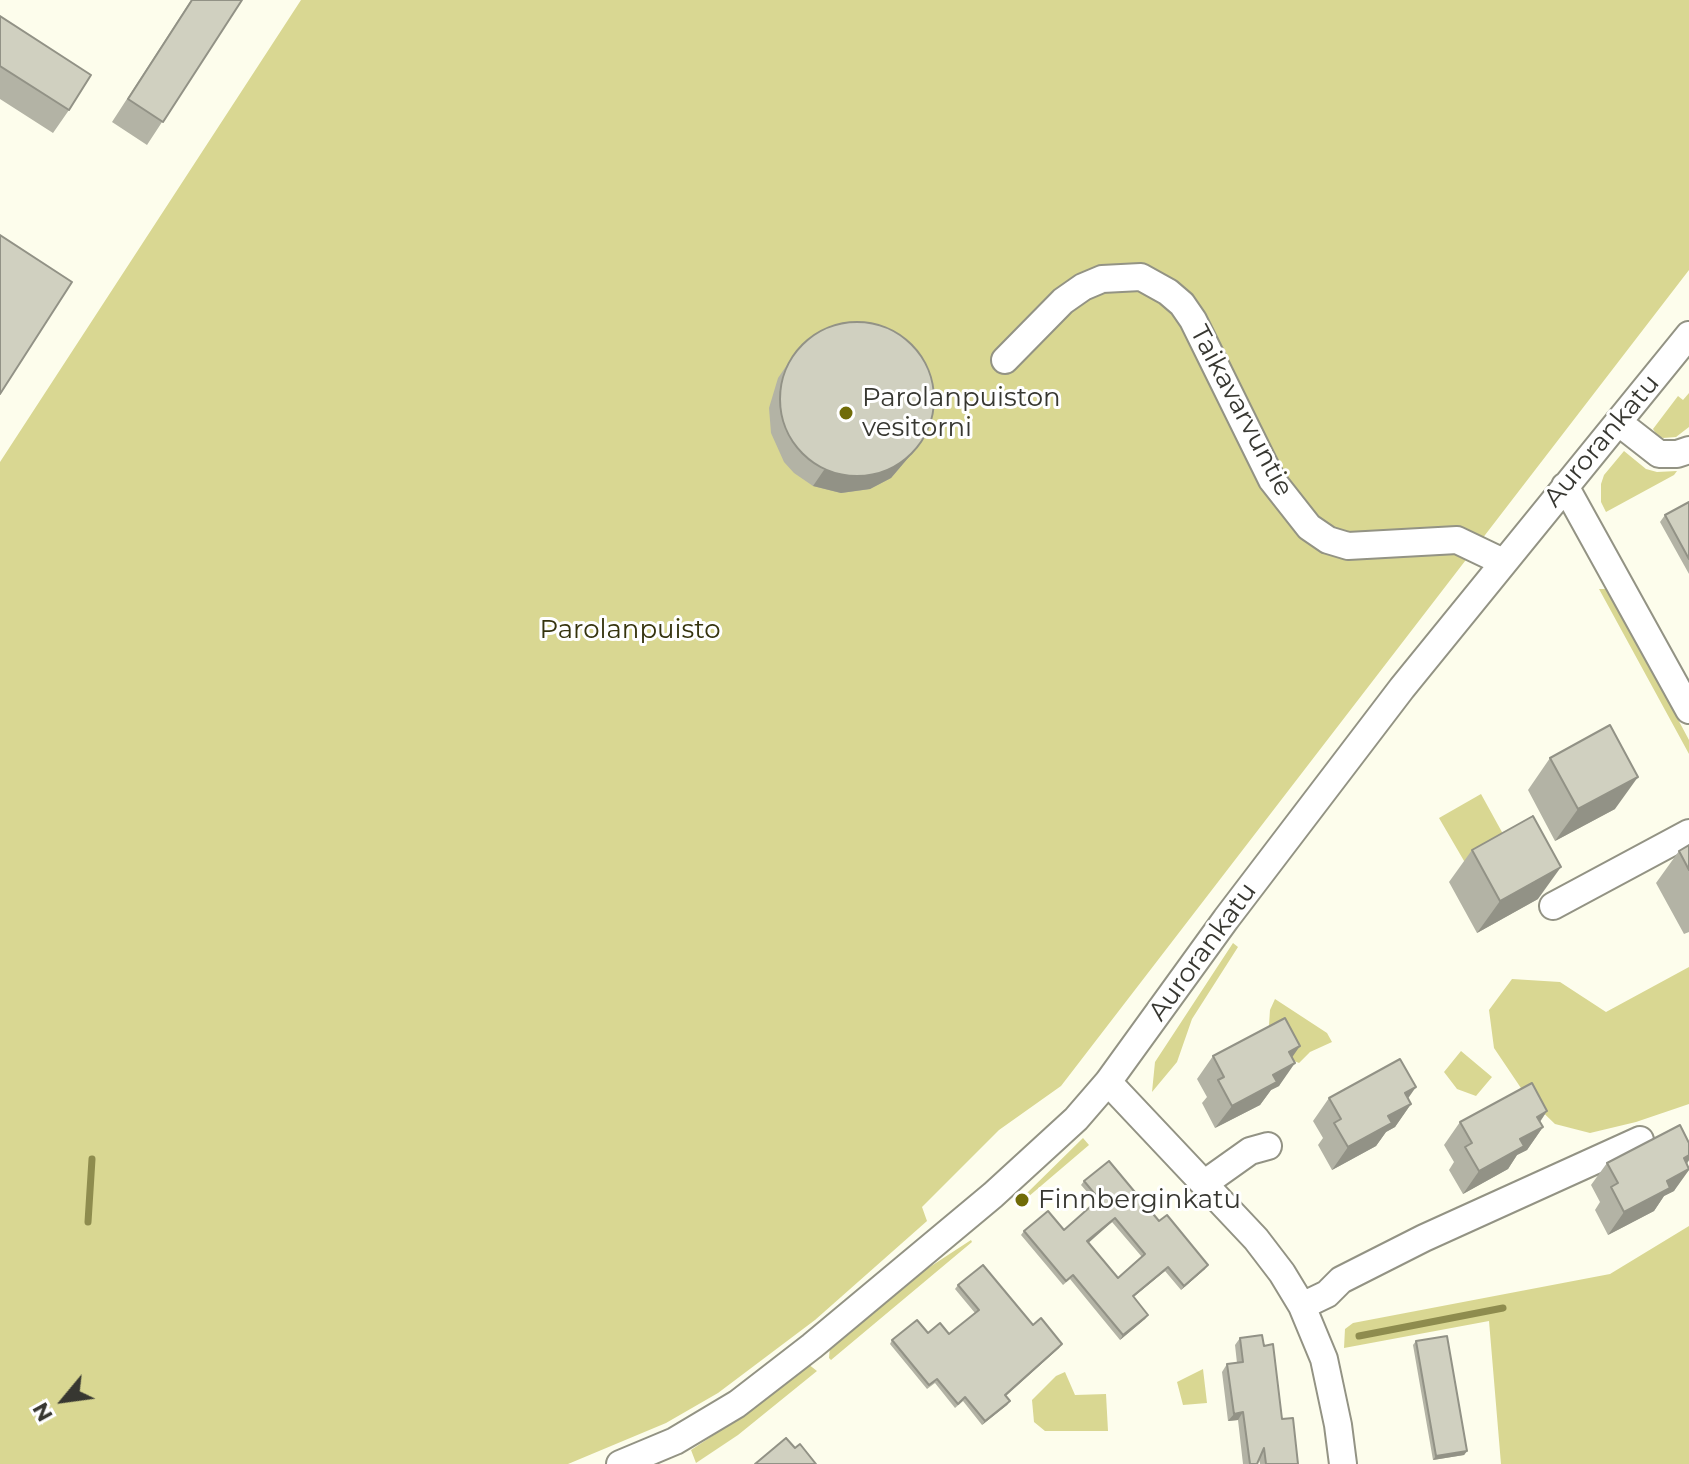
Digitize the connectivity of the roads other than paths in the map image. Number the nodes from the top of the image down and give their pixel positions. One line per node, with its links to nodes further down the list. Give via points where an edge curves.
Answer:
1 (1689, 335): 3 (street, Aurorankatu)
2 (1005, 360): 6 (street, Taikavarvuntie, via 1083,287 1102,279 1141,277 1168,292 1193,320 1272,480 1309,527 1348,546 1457,540)
3 (1618, 422): 4 (street, via 1659,454); 5 (street, Aurorankatu)
4 (1689, 450)
5 (1565, 486): 6 (street, Aurorankatu); 7 (street)
6 (1503, 562): 10 (street, Aurorankatu, via 1292,831)
7 (1689, 710)
8 (1689, 833): 9 (street)
9 (1553, 906)
10 (1108, 1082): 13 (street); 15 (street, Aurorankatu, via 993,1195 812,1346 737,1404 675,1441)
11 (1640, 1140): 14 (street, via 1424,1238)
12 (1268, 1146): 13 (street, via 1250,1151)
13 (1205, 1183): 14 (street, via 1265,1250)
14 (1302, 1306): 16 (street, via 1331,1384)
15 (620, 1464)
16 (1343, 1464)

